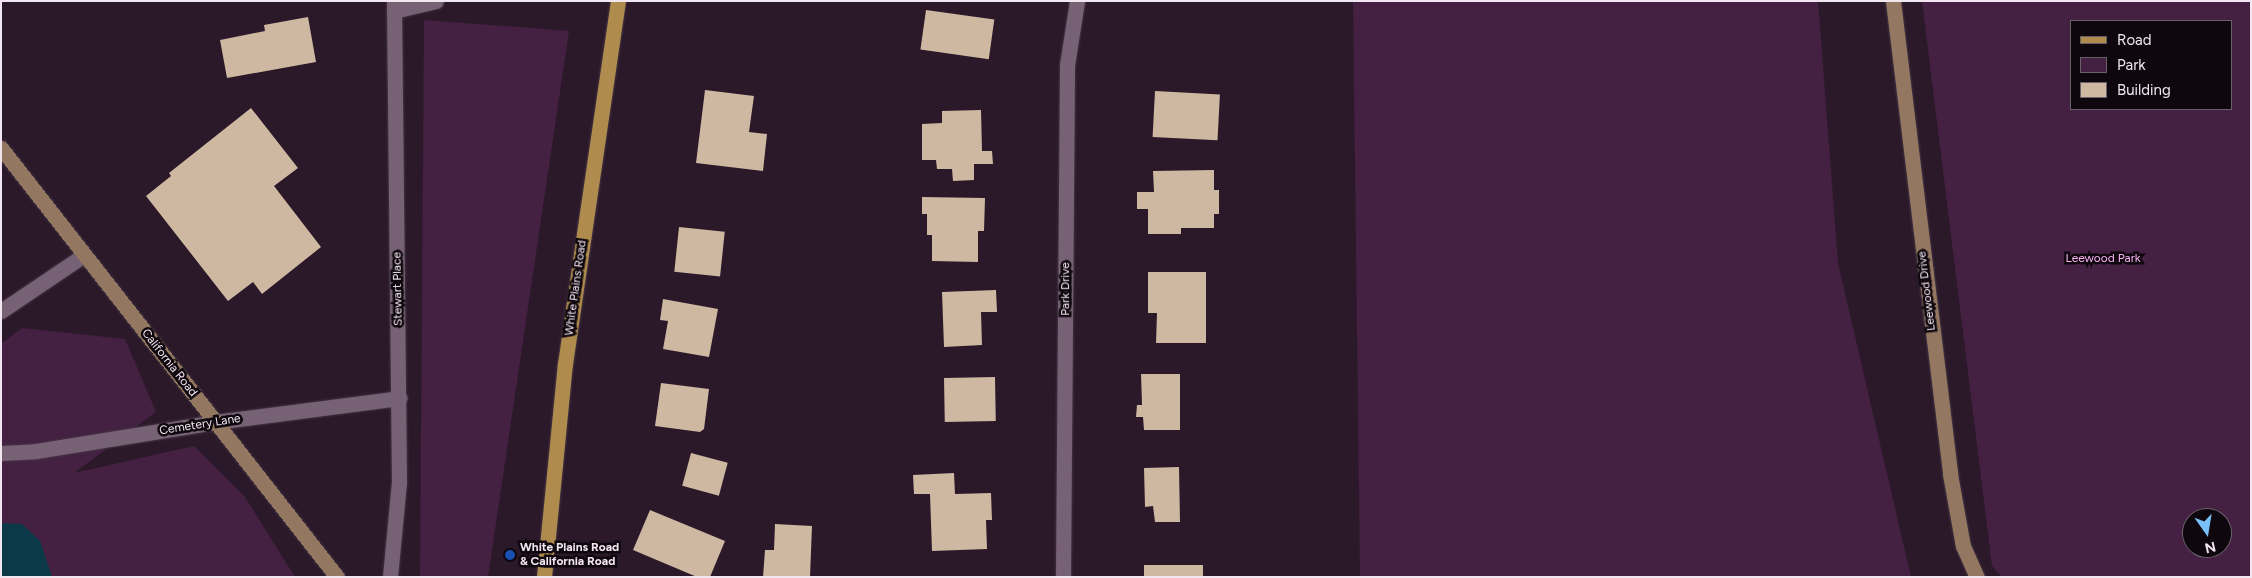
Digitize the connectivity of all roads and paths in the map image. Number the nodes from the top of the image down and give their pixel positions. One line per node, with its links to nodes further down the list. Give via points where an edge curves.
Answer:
1 (436, 1): 5 (street)
2 (618, 1): 14 (main road, White Plains Road, via 565,364)
3 (1077, 1): 15 (street, Park Drive, via 1067,74)
4 (1892, 1): 16 (street, Leewood Drive, via 1950,474 1963,546)
5 (394, 6): 9 (street, Stewart Place)
6 (1, 148): 7 (street, California Road)
7 (84, 255): 8 (street); 10 (street, California Road)
8 (1, 312)
9 (399, 398): 10 (street, Cemetery Lane); 13 (street, Stewart Place, via 399,482)
10 (215, 422): 11 (street, Cemetery Lane, via 36,451); 12 (street, California Road)
11 (1, 453)
12 (337, 577)
13 (390, 577)
14 (544, 577)
15 (1063, 577)
16 (1977, 577)

